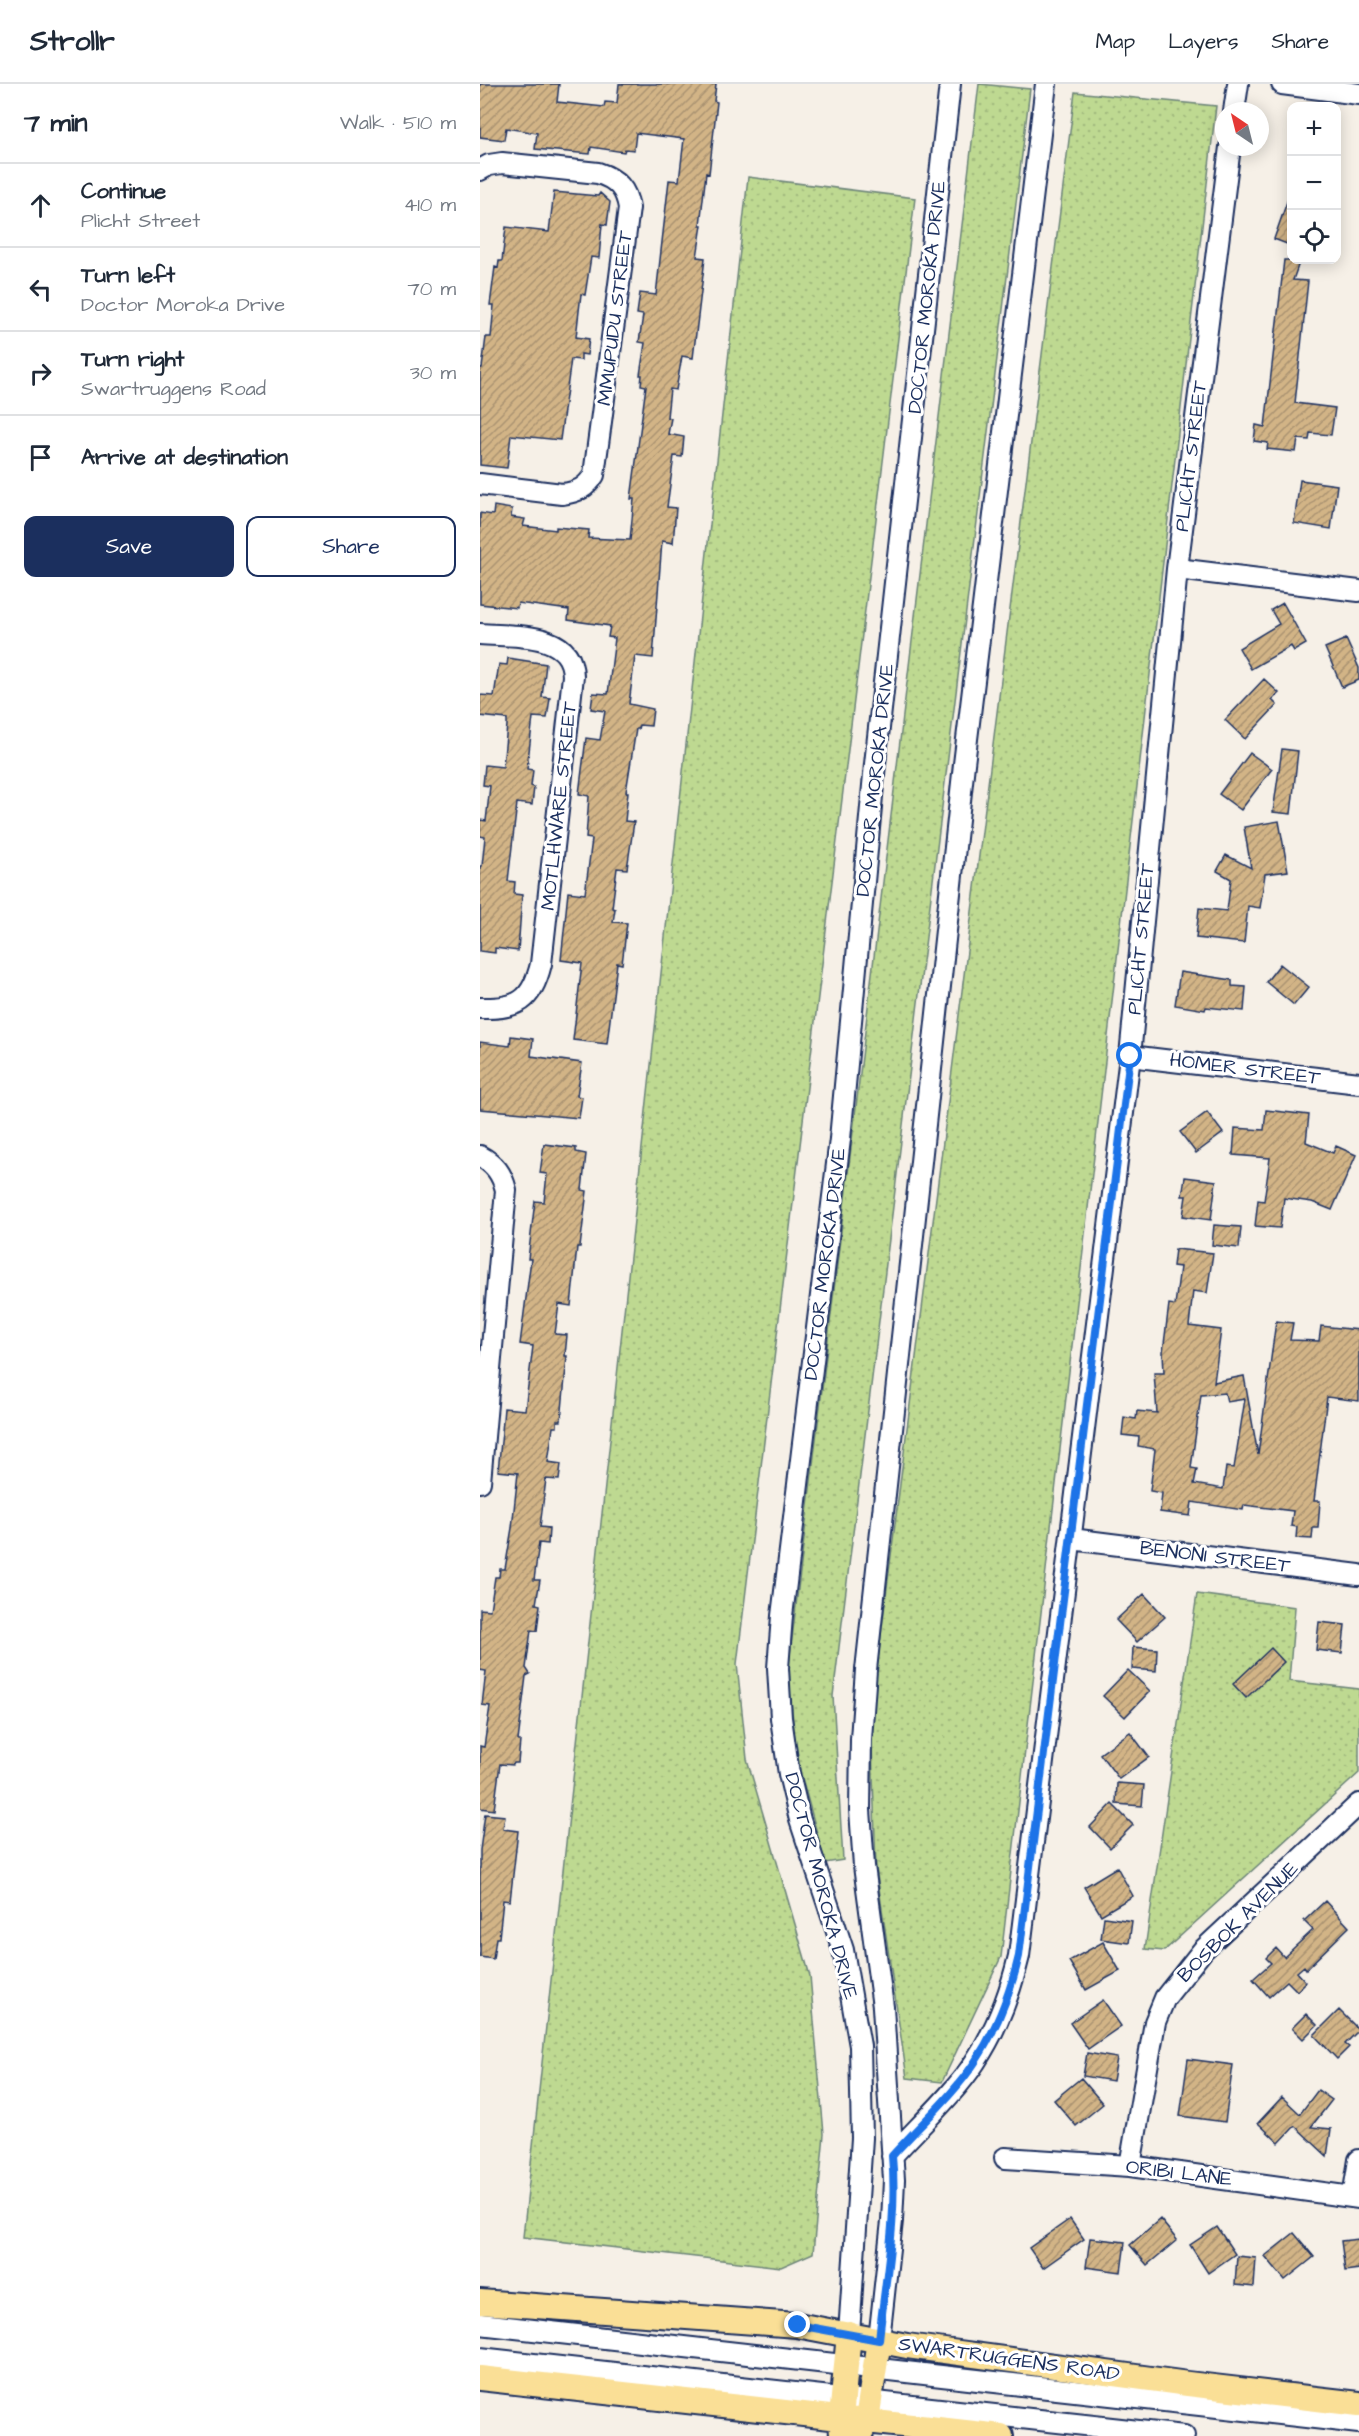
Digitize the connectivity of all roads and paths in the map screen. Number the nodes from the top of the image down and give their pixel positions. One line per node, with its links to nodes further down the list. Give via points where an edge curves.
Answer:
1 (950, 84): 28 (street, DOCTOR MOROKA DRIVE, via 877,752 840,1139 778,1668 789,1774 843,1950 860,2046 861,2138)
2 (1046, 84): 21 (street, DOCTOR MOROKA DRIVE, via 963,776 865,1681 860,1810 883,2007)
3 (1238, 84): 6 (street)
4 (1282, 84): 5 (street)
5 (1359, 94)
6 (1235, 102)
7 (1229, 156): 10 (street, PLICHT STREET)
8 (480, 170): 9 (street, MMUPUDU STREET, via 502,163 598,173 612,177 622,186 629,208 594,475 587,486 562,494)
9 (480, 484)
10 (1177, 569): 11 (street); 14 (street, PLICHT STREET)
11 (1359, 591)
12 (480, 634): 13 (street, MOTLHWARE STREET, via 553,642 568,655 573,676 537,982 530,994 515,1005)
13 (480, 1008)
14 (1130, 1056): 15 (street, HOMER STREET); 18 (street, PLICHT STREET)
15 (1359, 1083)
16 (480, 1156): 17 (street, via 499,1171 506,1190)
17 (480, 1482)
18 (1071, 1539): 19 (street, BENONI STREET); 21 (street, PLICHT STREET, via 1019,1956 1010,1994 975,2064)
19 (1359, 1575)
20 (1359, 1804): 24 (street, BOSBOK AVENUE, via 1203,1950 1165,1998 1155,2022)
21 (892, 2156): 29 (street, DOCTOR MOROKA DRIVE, via 892,2221)
22 (1005, 2158): 24 (street, ORIBI LANE)
23 (1359, 2160): 25 (street)
24 (1130, 2166): 25 (street, ORIBI LANE)
25 (1356, 2197)
26 (480, 2302): 28 (main road, SWARTRUGGENS ROAD, via 798,2325)
27 (480, 2324): 31 (street)
28 (849, 2334): 29 (main road, SWARTRUGGENS ROAD); 31 (main road, DOCTOR MOROKA DRIVE)
29 (879, 2340): 32 (main road, DOCTOR MOROKA DRIVE); 34 (main road, SWARTRUGGENS ROAD)
30 (480, 2358): 35 (street)
31 (846, 2365): 32 (street); 35 (main road, DOCTOR MOROKA DRIVE)
32 (874, 2368): 36 (main road, DOCTOR MOROKA DRIVE); 37 (street)
33 (480, 2378): 35 (main road)
34 (1359, 2404)
35 (842, 2418): 36 (main road)
36 (865, 2419): 38 (main road); 39 (street)
37 (1359, 2422)
38 (1001, 2436)
39 (1184, 2436)

